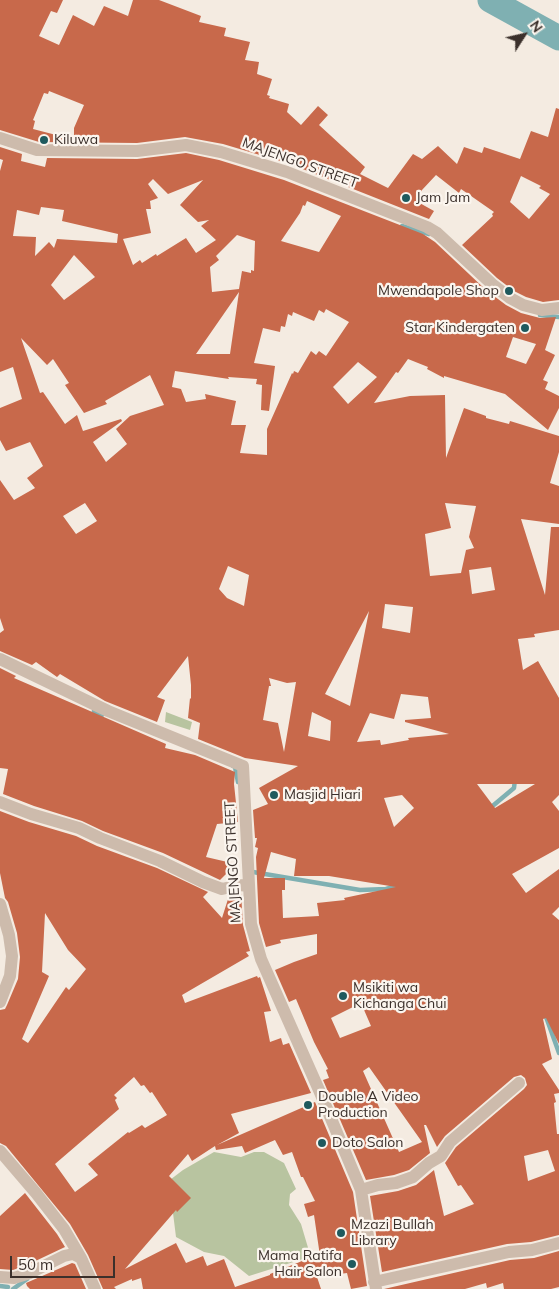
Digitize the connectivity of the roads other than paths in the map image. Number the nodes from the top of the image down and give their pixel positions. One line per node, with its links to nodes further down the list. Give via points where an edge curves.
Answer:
1 (0, 138): 2 (street, MAJENGO STREET, via 37,150 137,151 186,145 287,172 437,233 492,284 523,305 542,310)
2 (559, 308)
3 (0, 659): 5 (street, MAJENGO STREET, via 108,711 243,766)
4 (0, 802): 5 (street, via 79,828 222,889)
5 (249, 886): 10 (street, MAJENGO STREET, via 251,924 260,959)
6 (0, 904): 7 (street, via 12,956 10,976)
7 (0, 1002)
8 (520, 1083): 10 (street, via 450,1142 441,1156 413,1176)
9 (0, 1152): 12 (street, via 64,1229)
10 (361, 1190): 15 (street, MAJENGO STREET)
11 (559, 1243): 15 (street, via 509,1252)
12 (81, 1258): 14 (street, via 73,1254 64,1256); 16 (street)
13 (0, 1276): 14 (street)
14 (12, 1283)
15 (375, 1286)
16 (95, 1289)

